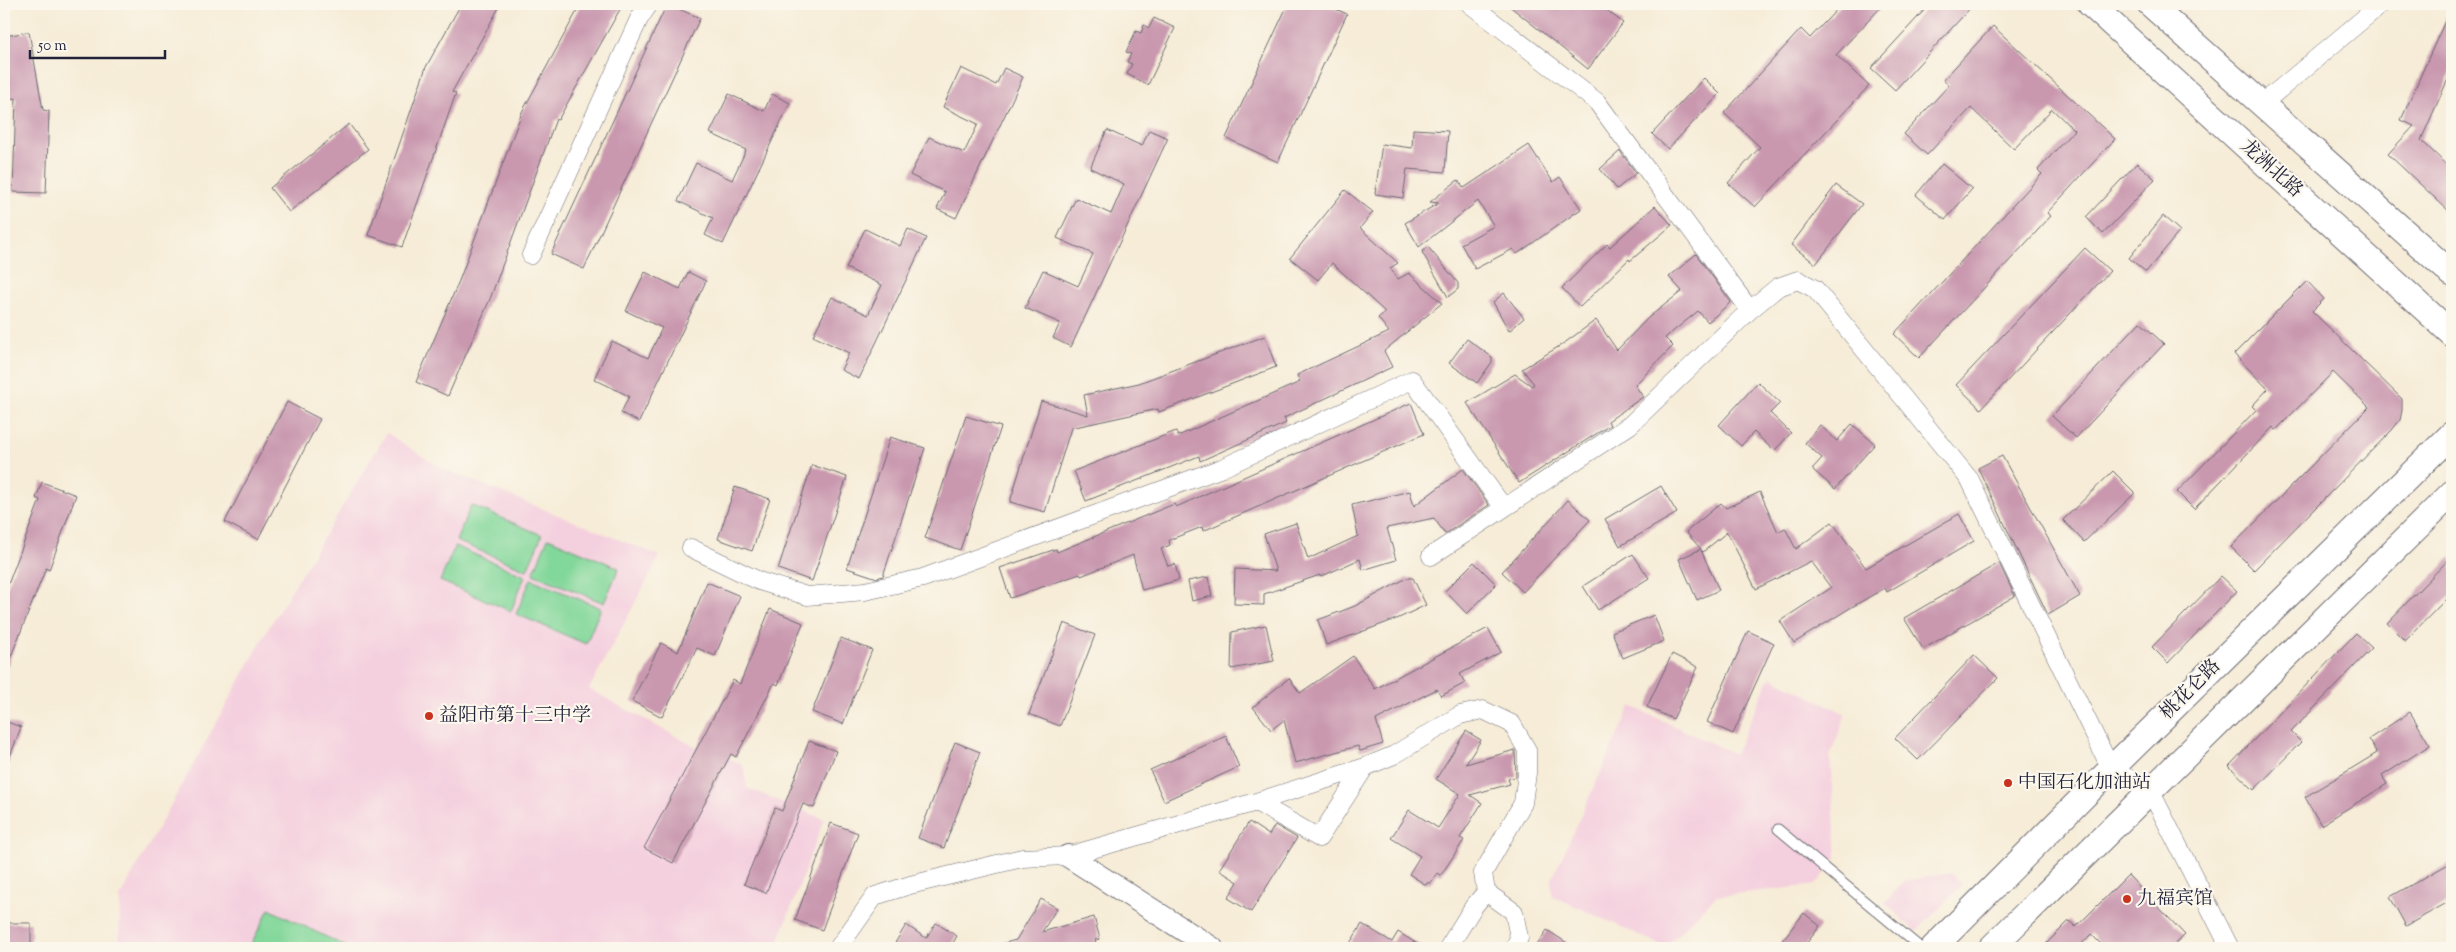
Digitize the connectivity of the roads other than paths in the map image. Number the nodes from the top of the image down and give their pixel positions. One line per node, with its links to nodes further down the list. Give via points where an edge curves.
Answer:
1 (650, 4): 7 (street, via 639,19)
2 (1470, 4): 9 (street, via 1597,102)
3 (2090, 4): 10 (main road, 龙洲北路)
4 (2150, 4): 6 (main road)
5 (2381, 4): 6 (street)
6 (2262, 104): 8 (main road)
7 (530, 255)
8 (2452, 274)
9 (1750, 310): 13 (street, via 1630,425); 17 (street, via 1778,287 1798,280 1815,289 1970,480)
10 (2452, 334)
11 (2452, 434): 17 (main road, 桃花仑路)
12 (2452, 493): 18 (main road)
13 (1504, 508): 14 (street, via 1412,380 1222,468 923,578 864,592 807,596 758,581); 15 (street)
14 (691, 548)
15 (1431, 556)
16 (1365, 767): 19 (street); 19 (street, via 1319,838); 22 (street, via 1394,755 1460,715 1483,710 1512,724 1527,750 1528,773 1523,803 1483,872)
17 (2111, 769): 18 (street); 28 (main road, 桃花仑路)
18 (2150, 790): 29 (main road); 30 (street)
19 (1256, 802): 21 (street)
20 (1778, 829): 27 (lane)
21 (1068, 856): 23 (street, via 1022,858 875,896); 24 (street)
22 (1486, 892): 25 (street); 26 (street, via 1514,912 1519,938)
23 (838, 948)
24 (1212, 948)
25 (1448, 948)
26 (1514, 948)
27 (1921, 948)
28 (1932, 948)
29 (1991, 948)
30 (2230, 948)

